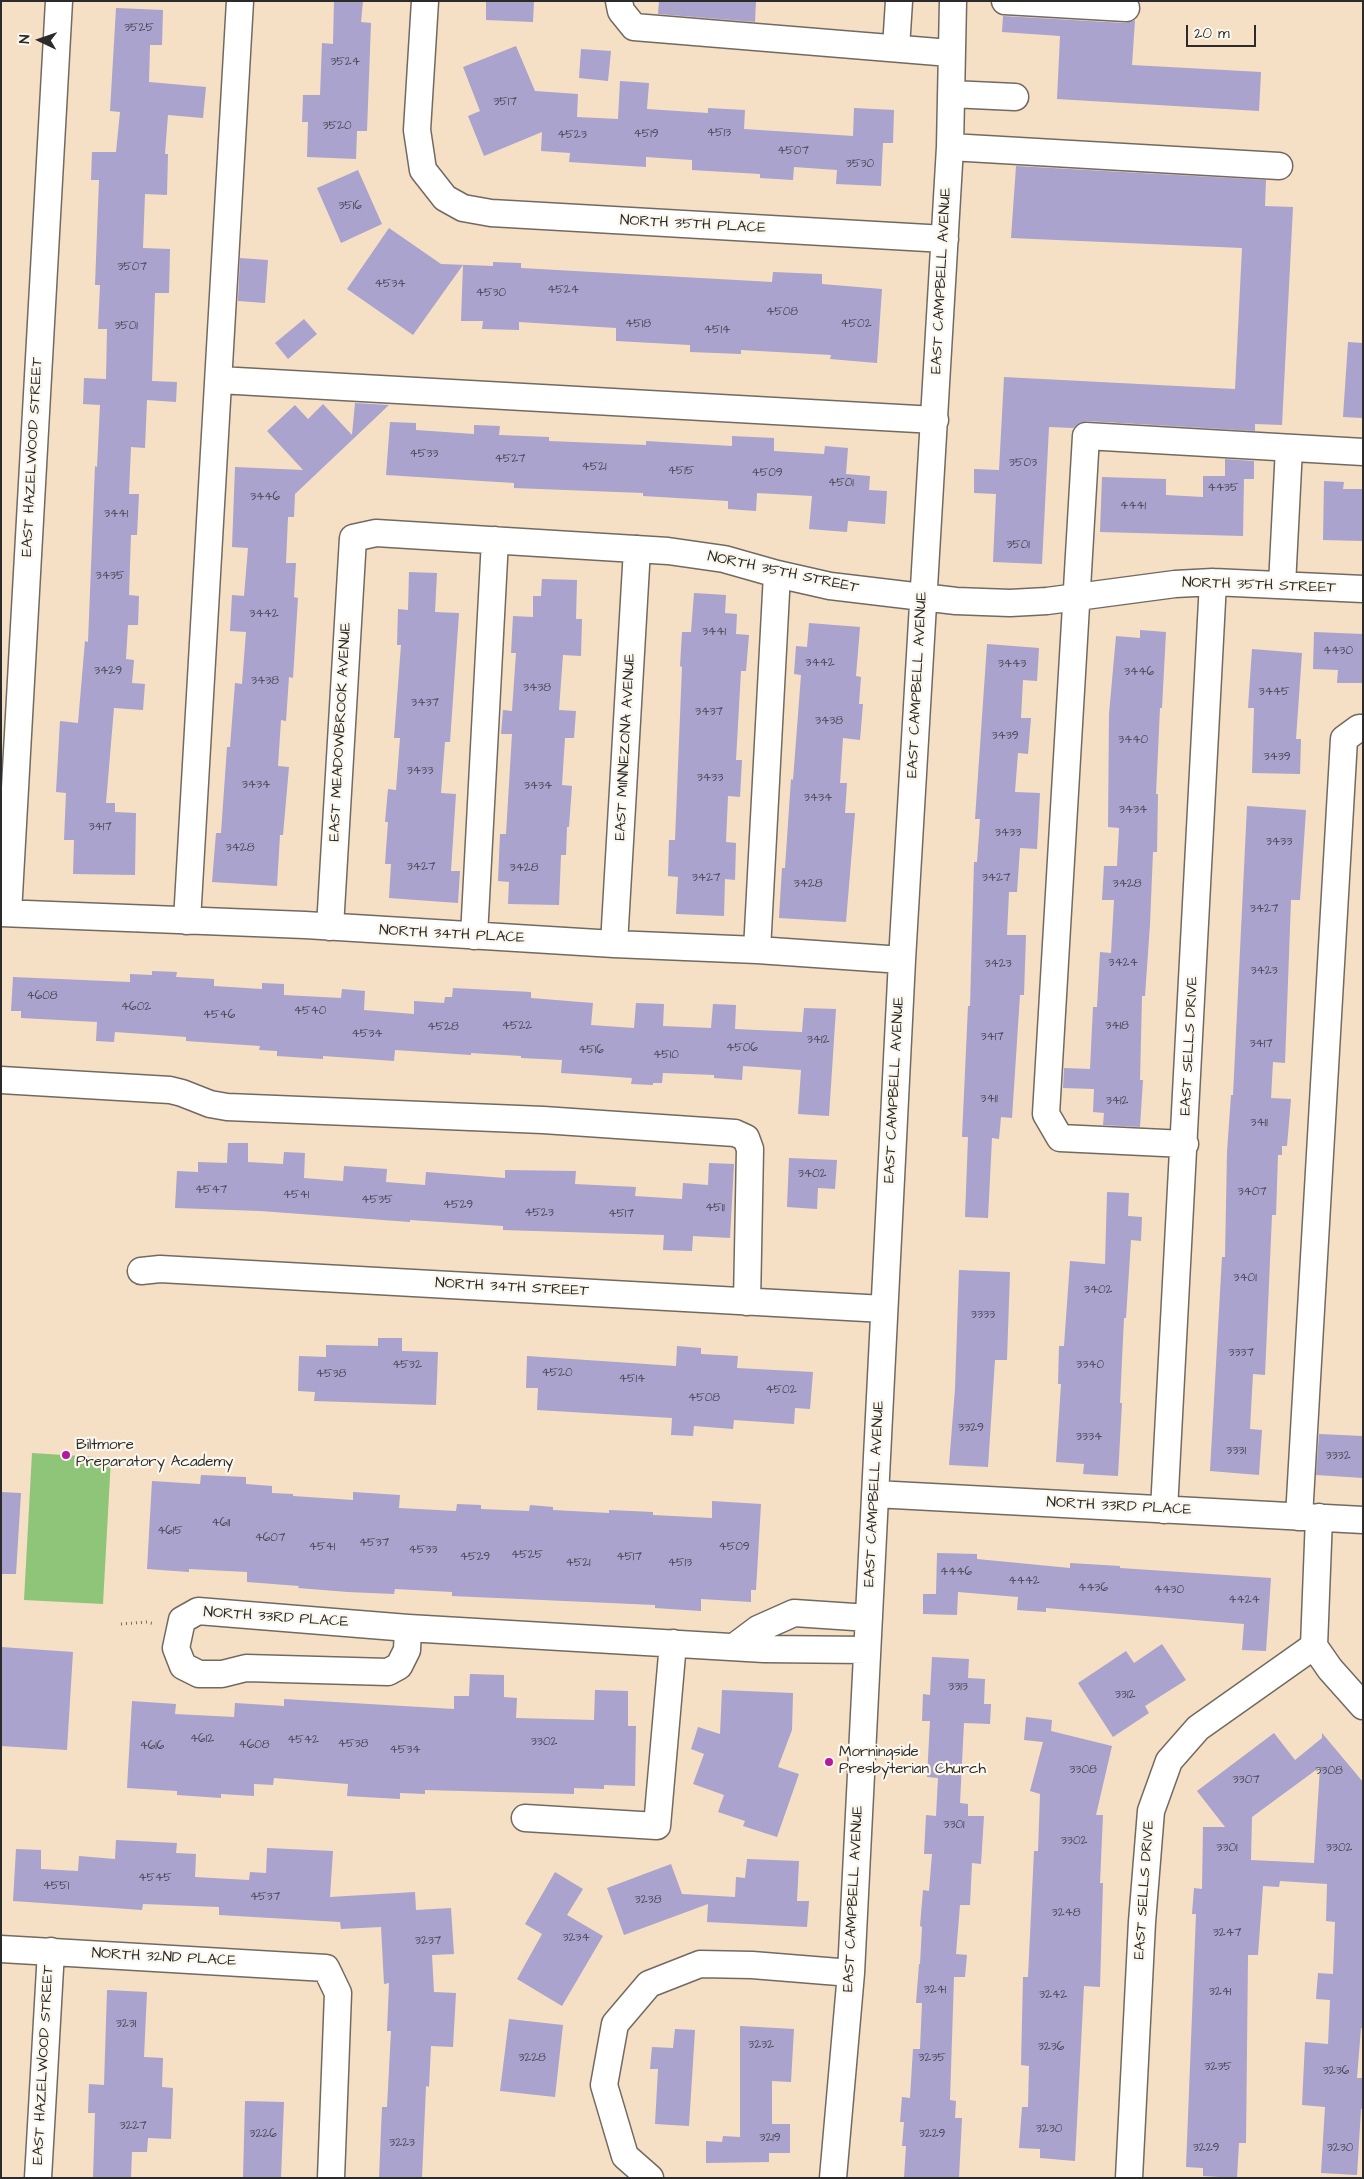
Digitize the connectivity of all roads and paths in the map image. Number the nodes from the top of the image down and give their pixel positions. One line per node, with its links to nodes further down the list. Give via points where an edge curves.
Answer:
1 (59, 1): 30 (street, EAST HAZELWOOD STREET)
2 (240, 1): 16 (street)
3 (425, 1): 15 (street, NORTH 35TH PLACE, via 417,130 423,170 444,198 463,208 491,213)
4 (619, 1): 9 (street, via 621,11 634,27)
5 (899, 1): 9 (street)
6 (953, 1): 10 (street, EAST CAMPBELL AVENUE)
7 (1005, 1): 8 (street)
8 (1126, 8)
9 (896, 48): 10 (street)
10 (950, 53): 11 (street, EAST CAMPBELL AVENUE)
11 (951, 94): 12 (street); 13 (street, EAST CAMPBELL AVENUE)
12 (1014, 97)
13 (950, 147): 14 (street); 15 (street, EAST CAMPBELL AVENUE)
14 (1279, 166)
15 (945, 239): 17 (street, EAST CAMPBELL AVENUE)
16 (219, 380): 17 (street); 31 (street)
17 (935, 420): 27 (street, EAST CAMPBELL AVENUE)
18 (1289, 448): 19 (street); 25 (street); 28 (street, via 1086,436)
19 (1363, 452)
20 (353, 538): 21 (street, NORTH 35TH STREET, via 376,533); 32 (street, EAST MEADOWBROOK AVENUE)
21 (496, 540): 22 (street, NORTH 35TH STREET); 33 (street)
22 (637, 549): 23 (street, NORTH 35TH STREET, via 724,559); 34 (street, EAST MINNEZONA AVENUE)
23 (777, 574): 27 (street, NORTH 35TH STREET, via 830,586); 35 (street)
24 (1213, 582): 25 (street, NORTH 35TH STREET); 28 (street, NORTH 35TH STREET); 38 (street, EAST SELLS DRIVE)
25 (1282, 585): 26 (street, NORTH 35TH STREET)
26 (1363, 589)
27 (924, 597): 28 (street, NORTH 35TH STREET, via 1010,604); 36 (street, EAST CAMPBELL AVENUE)
28 (1078, 597): 38 (street, via 1046,1114 1060,1138)
29 (1363, 728): 44 (street, via 1344,739)
30 (5, 913): 31 (street, NORTH 34TH PLACE)
31 (187, 921): 32 (street, NORTH 34TH PLACE)
32 (330, 927): 33 (street, NORTH 34TH PLACE)
33 (474, 936): 34 (street, NORTH 34TH PLACE)
34 (614, 944): 35 (street, NORTH 34TH PLACE)
35 (757, 950): 36 (street, NORTH 34TH PLACE)
36 (902, 960): 41 (street, EAST CAMPBELL AVENUE)
37 (1, 1080): 40 (street, via 170,1090 227,1107 542,1120 734,1133 746,1138 750,1149)
38 (1185, 1144): 43 (street, EAST SELLS DRIVE)
39 (141, 1271): 40 (street, NORTH 34TH STREET, via 160,1269)
40 (747, 1302): 41 (street, NORTH 34TH STREET)
41 (884, 1309): 42 (street, EAST CAMPBELL AVENUE)
42 (875, 1494): 43 (street, NORTH 33RD PLACE); 46 (street, EAST CAMPBELL AVENUE)
43 (1164, 1510): 44 (street, NORTH 33RD PLACE)
44 (1309, 1517): 45 (street, NORTH 33RD PLACE); 52 (street)
45 (1363, 1520)
46 (869, 1618): 47 (street, via 794,1613); 55 (street, EAST CAMPBELL AVENUE)
47 (779, 1619): 53 (street, via 758,1629); 54 (street)
48 (121, 1624): 50 (path, via 147,1622)
49 (408, 1628): 50 (street, NORTH 33RD PLACE, via 198,1611 182,1620); 50 (street, via 407,1650 399,1666 388,1672 246,1668 222,1674 199,1674 184,1666 176,1648); 51 (street, NORTH 33RD PLACE)
50 (178, 1630)
51 (673, 1643): 53 (street, NORTH 33RD PLACE); 57 (street, via 657,1826)
52 (1314, 1646): 56 (street); 65 (street, EAST SELLS DRIVE, via 1198,1728 1170,1761 1151,1811)
53 (734, 1647): 54 (street, NORTH 33RD PLACE)
54 (778, 1649): 55 (street, NORTH 33RD PLACE)
55 (867, 1650): 60 (street, EAST CAMPBELL AVENUE)
56 (1363, 1706)
57 (525, 1818)
58 (1, 1949): 59 (street, NORTH 32ND PLACE)
59 (51, 1951): 61 (street, EAST HAZELWOOD STREET); 62 (street, NORTH 32ND PLACE, via 326,1968 338,1993)
60 (851, 1973): 63 (street, via 700,1964 649,1984 615,2024 604,2085 625,2156); 64 (street, EAST CAMPBELL AVENUE)
61 (38, 2178)
62 (331, 2178)
63 (650, 2178)
64 (833, 2178)
65 (1129, 2178)

